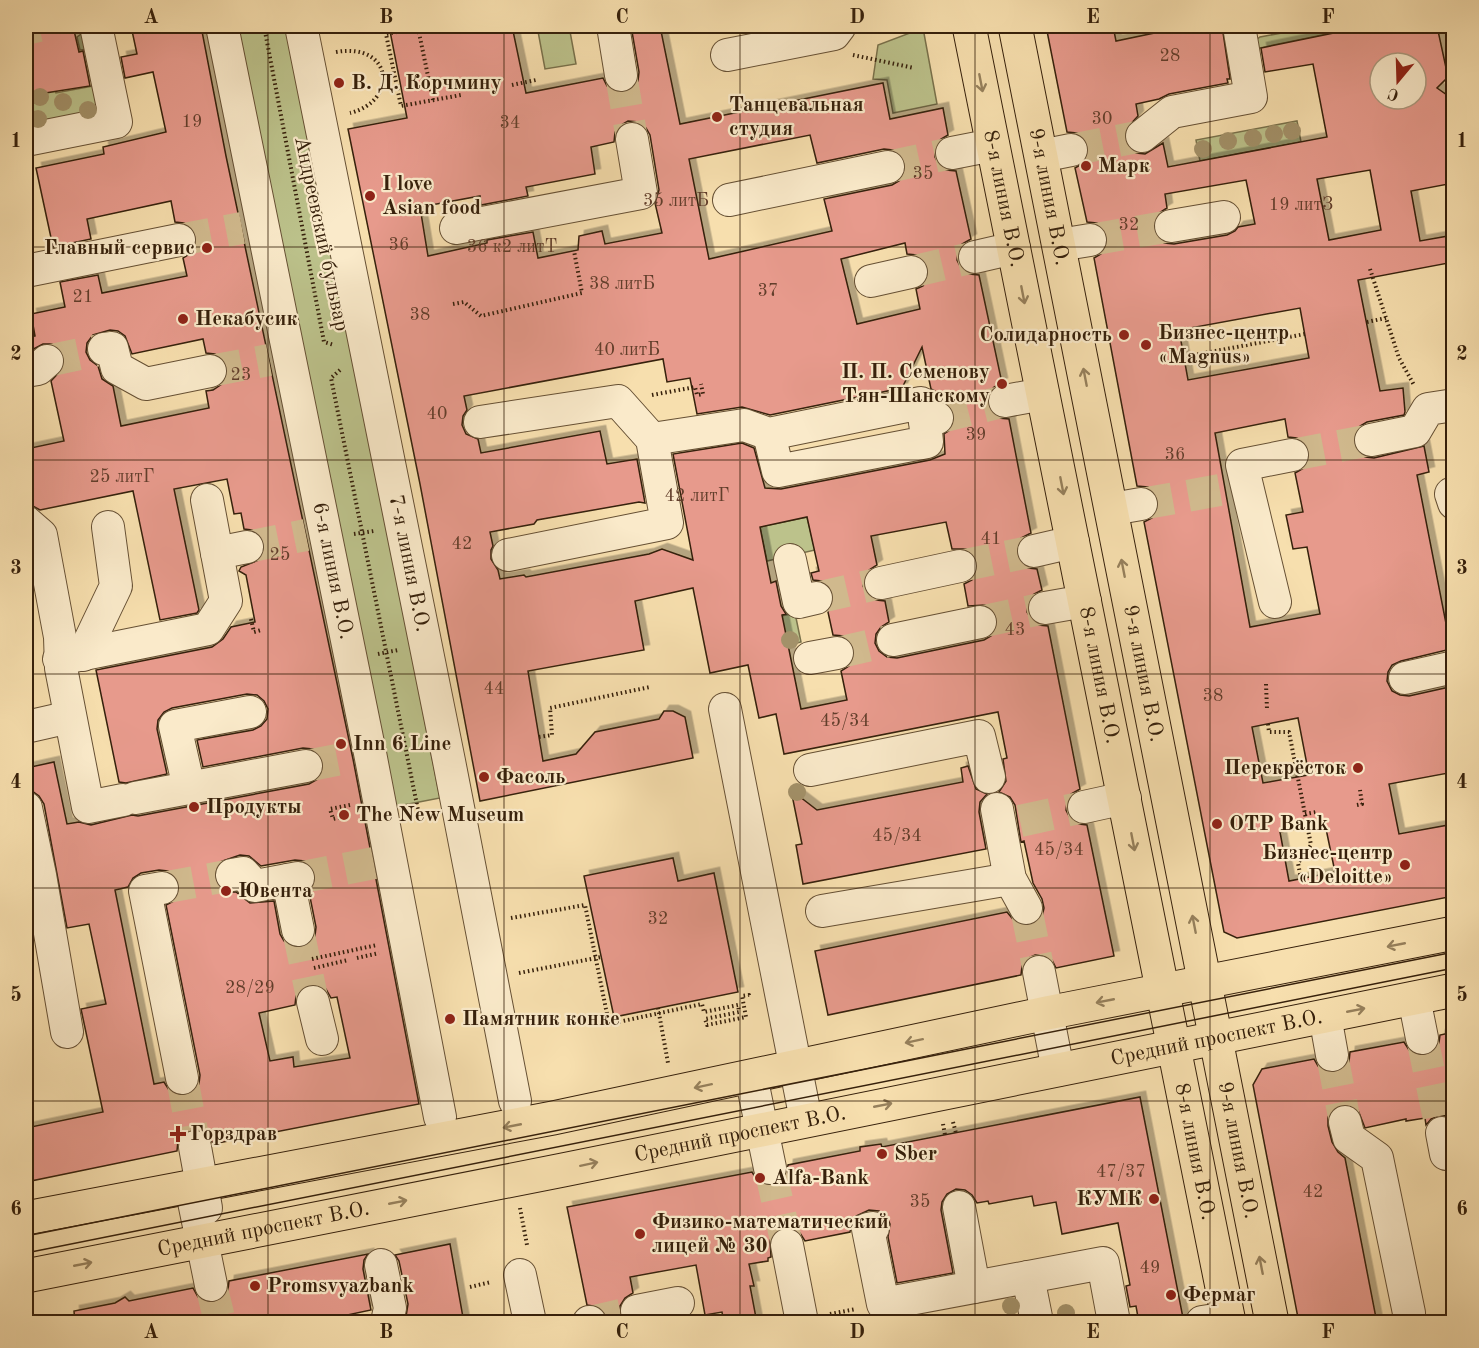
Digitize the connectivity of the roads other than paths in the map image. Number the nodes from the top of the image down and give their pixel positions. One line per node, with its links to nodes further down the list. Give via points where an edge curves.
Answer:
1 (96, 26): 13 (street, via 116,122)
2 (222, 26): 97 (street, 6-я линия В.О., via 240,112 279,358 351,659 361,755)
3 (301, 26): 96 (street, 7-я линия В.О.)
4 (613, 26): 10 (street)
5 (969, 26): 14 (main road, 8-я линия В.О., one-way to 14)
6 (1015, 26): 23 (main road, 9-я линия В.О., via 1056,153)
7 (1239, 26): 11 (street, via 1251,97 1172,112)
8 (845, 40): 9 (street, via 834,34)
9 (727, 55)
10 (621, 75)
11 (1142, 136)
12 (632, 139): 20 (street, via 642,193 578,191)
13 (26, 140)
14 (993, 145): 15 (street); 24 (main road, 8-я линия В.О.)
15 (952, 153)
16 (888, 167): 17 (street)
17 (729, 200)
18 (1224, 217): 19 (street)
19 (1171, 226)
20 (456, 228)
21 (179, 240): 26 (street)
22 (1090, 240): 23 (street)
23 (1059, 245): 79 (main road, 9-я линия В.О., one-way to 23, via 1126,506)
24 (1014, 248): 25 (street); 31 (main road, 8-я линия В.О., one-way to 31)
25 (975, 257)
26 (26, 271)
27 (911, 272): 28 (street)
28 (871, 281)
29 (104, 349): 30 (street, via 112,348 117,368 146,384)
30 (210, 371)
31 (1043, 394): 32 (street); 42 (main road, 8-я линия В.О., one-way to 42)
32 (1005, 401)
33 (1441, 407): 37 (street, via 1415,431)
34 (931, 420): 36 (street, via 921,403 770,434 744,425)
35 (480, 422): 36 (street, via 618,401)
36 (652, 439): 46 (street, via 667,523)
37 (1371, 440)
38 (1292, 456): 52 (street, via 1242,465 1237,487)
39 (207, 500): 45 (street)
40 (26, 522): 56 (street, via 41,536 60,638)
41 (108, 527): 56 (street, via 116,586)
42 (1073, 542): 44 (street); 51 (main road, 8-я линия В.О.)
43 (247, 547): 45 (street)
44 (1034, 551)
45 (217, 553): 56 (street, via 226,601 208,629)
46 (508, 555)
47 (790, 561): 50 (street, via 799,602)
48 (960, 566): 49 (street)
49 (881, 583)
50 (816, 598)
51 (1085, 601): 53 (street); 67 (main road, 8-я линия В.О.)
52 (1275, 602)
53 (1045, 609)
54 (980, 622): 55 (street)
55 (893, 640)
56 (71, 657): 61 (street)
57 (1454, 667): 58 (street)
58 (1405, 678)
59 (724, 709): 92 (street)
60 (250, 712): 66 (street, via 176,726)
61 (70, 717): 62 (street); 66 (street, via 88,807)
62 (26, 727)
63 (306, 766): 66 (street)
64 (810, 771): 65 (street, via 980,736)
65 (989, 777)
66 (189, 788)
67 (1125, 798): 68 (street); 80 (main road, 8-я линия В.О., one-way to 80)
68 (1084, 807)
69 (26, 817): 86 (street)
70 (1005, 818): 72 (street)
71 (232, 875): 76 (street, via 243,873 255,886 293,879)
72 (1010, 879): 74 (street); 75 (street)
73 (162, 888): 95 (street, via 145,891)
74 (1026, 908)
75 (822, 911)
76 (298, 930)
77 (1454, 933): 79 (main road, one-way to 79)
78 (1039, 972): 84 (street)
79 (1205, 982): 80 (main road); 87 (main road, 9-я линия В.О.)
80 (1162, 990): 84 (main road, one-way to 84); 90 (main road, 8-я линия В.О.)
81 (1454, 990): 82 (main road, Средний проспект В.О.)
82 (1414, 998): 85 (main road, Средний проспект В.О., one-way to 82); 88 (street)
83 (314, 1002): 89 (street)
84 (1047, 1013): 92 (main road, one-way to 92); 93 (street)
85 (1325, 1016): 87 (main road, Средний проспект В.О.); 91 (street)
86 (67, 1032)
87 (1216, 1038): 90 (main road, Средний проспект В.О.); 124 (main road, 9-я линия В.О., one-way to 87)
88 (1422, 1038)
89 (322, 1039)
90 (1174, 1046): 93 (main road, Средний проспект В.О.); 119 (main road, 8-я линия В.О.)
91 (1332, 1055)
92 (795, 1066): 94 (main road); 98 (street)
93 (1058, 1070): 98 (main road, Средний проспект В.О., one-way to 93)
94 (751, 1076): 100 (street); 103 (main road, one-way to 103)
95 (182, 1078)
96 (515, 1101)
97 (440, 1117)
98 (806, 1120): 100 (main road, Средний проспект В.О.)
99 (1346, 1122): 117 (street, via 1349,1138 1377,1158)
100 (762, 1129): 102 (street); 107 (main road, Средний проспект В.О., one-way to 100)
101 (195, 1147): 103 (street)
102 (770, 1168)
103 (197, 1186): 105 (main road); 107 (street)
104 (959, 1207): 114 (street)
105 (26, 1218)
106 (873, 1228): 114 (street, via 868,1229 883,1305)
107 (207, 1240): 111 (main road, Средний проспект В.О., one-way to 107); 113 (street)
108 (787, 1245): 118 (street)
109 (381, 1265): 120 (street, via 390,1308)
110 (520, 1275): 121 (street)
111 (26, 1276)
112 (1028, 1277): 114 (street); 122 (street); 123 (street, via 1103,1263)
113 (211, 1285)
114 (974, 1287)
115 (678, 1303): 116 (street)
116 (637, 1311)
117 (1409, 1313)
118 (801, 1321)
119 (1220, 1321)
120 (387, 1323)
121 (530, 1323)
122 (1037, 1323)
123 (1114, 1323)
124 (1272, 1323)

